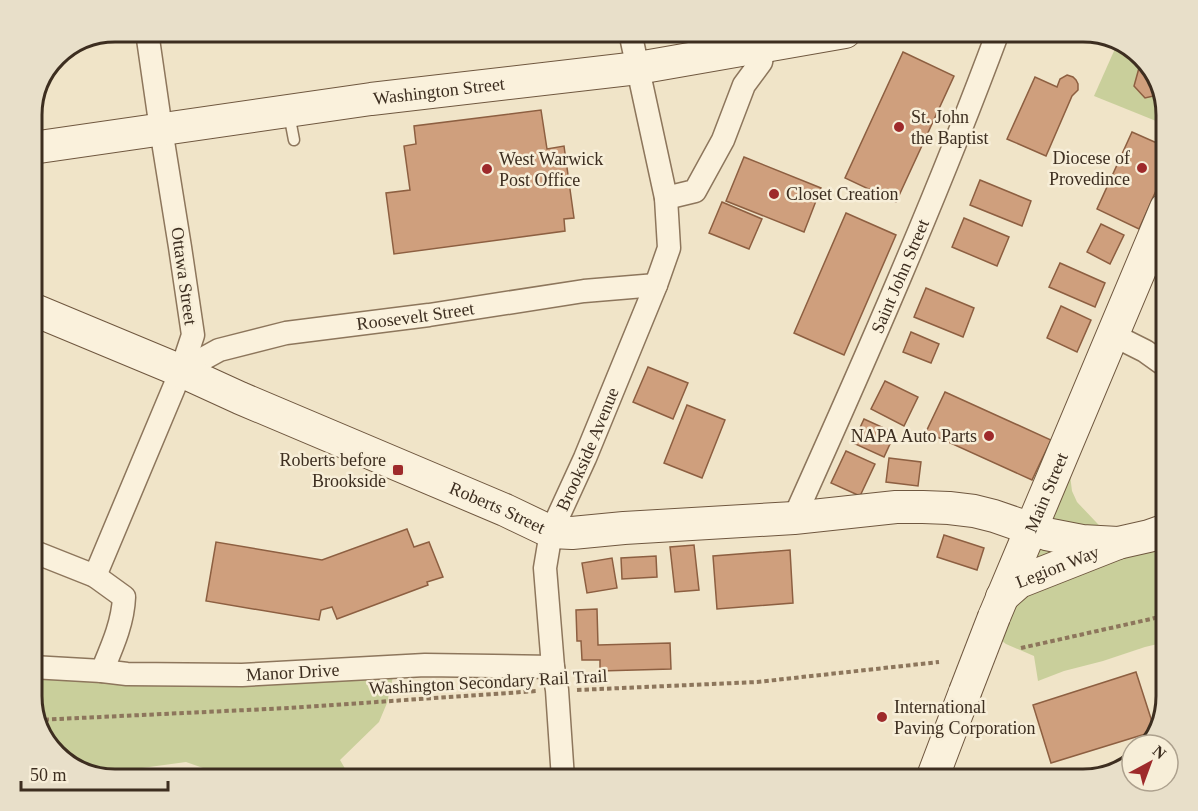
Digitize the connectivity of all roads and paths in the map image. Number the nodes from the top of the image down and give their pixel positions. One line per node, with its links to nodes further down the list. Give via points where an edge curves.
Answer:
1 (148, 42): 7 (street, Ottawa Street)
2 (632, 42): 6 (street, Brookside Avenue)
3 (783, 42): 5 (main road, Washington Street)
4 (994, 42): 16 (street, Saint John Street, via 957,141)
5 (764, 45): 6 (main road, Washington Street); 9 (street, via 761,62 744,85 723,140 694,191)
6 (638, 68): 7 (main road, Washington Street, via 371,99 291,125); 9 (street, Brookside Avenue)
7 (160, 129): 8 (main road, Washington Street); 15 (street, Ottawa Street, via 193,335)
8 (42, 147)
9 (666, 198): 11 (street, Brookside Avenue, via 669,248)
10 (1156, 234): 13 (main road, Main Street)
11 (656, 285): 15 (street, Roosevelt Street, via 584,291 286,333 219,350); 18 (street, Brookside Avenue)
12 (42, 313): 15 (main road, Roberts Street)
13 (1113, 335): 14 (street); 17 (main road, Main Street)
14 (1156, 358)
15 (181, 372): 18 (main road, Roberts Street); 22 (street, Ottawa Street)
16 (794, 518): 17 (main road, Roberts Street, via 896,507 949,508 994,516); 18 (main road, Roberts Street)
17 (1031, 529): 20 (main road, Legion Way, via 1082,541); 23 (main road, Main Street)
18 (551, 532): 27 (street, Brookside Avenue, via 544,568)
19 (1156, 534): 20 (main road, Legion Way)
20 (1118, 543): 23 (main road, Legion Way, via 1019,582)
21 (42, 555): 22 (street)
22 (95, 576): 29 (street, via 124,597 121,621)
23 (998, 607): 33 (main road, Main Street, bridge)
24 (1156, 618): 25 (path)
25 (1022, 648)
26 (939, 662): 30 (path, Washington Secondary Rail Trail, via 757,682)
27 (553, 667): 29 (street, Manor Drive, via 425,665 242,675); 30 (street, Brookside Avenue)
28 (42, 668): 29 (street, Manor Drive)
29 (102, 671)
30 (557, 690): 31 (path, Washington Secondary Rail Trail); 32 (street, Brookside Avenue)
31 (46, 720)
32 (561, 769)
33 (937, 769)

